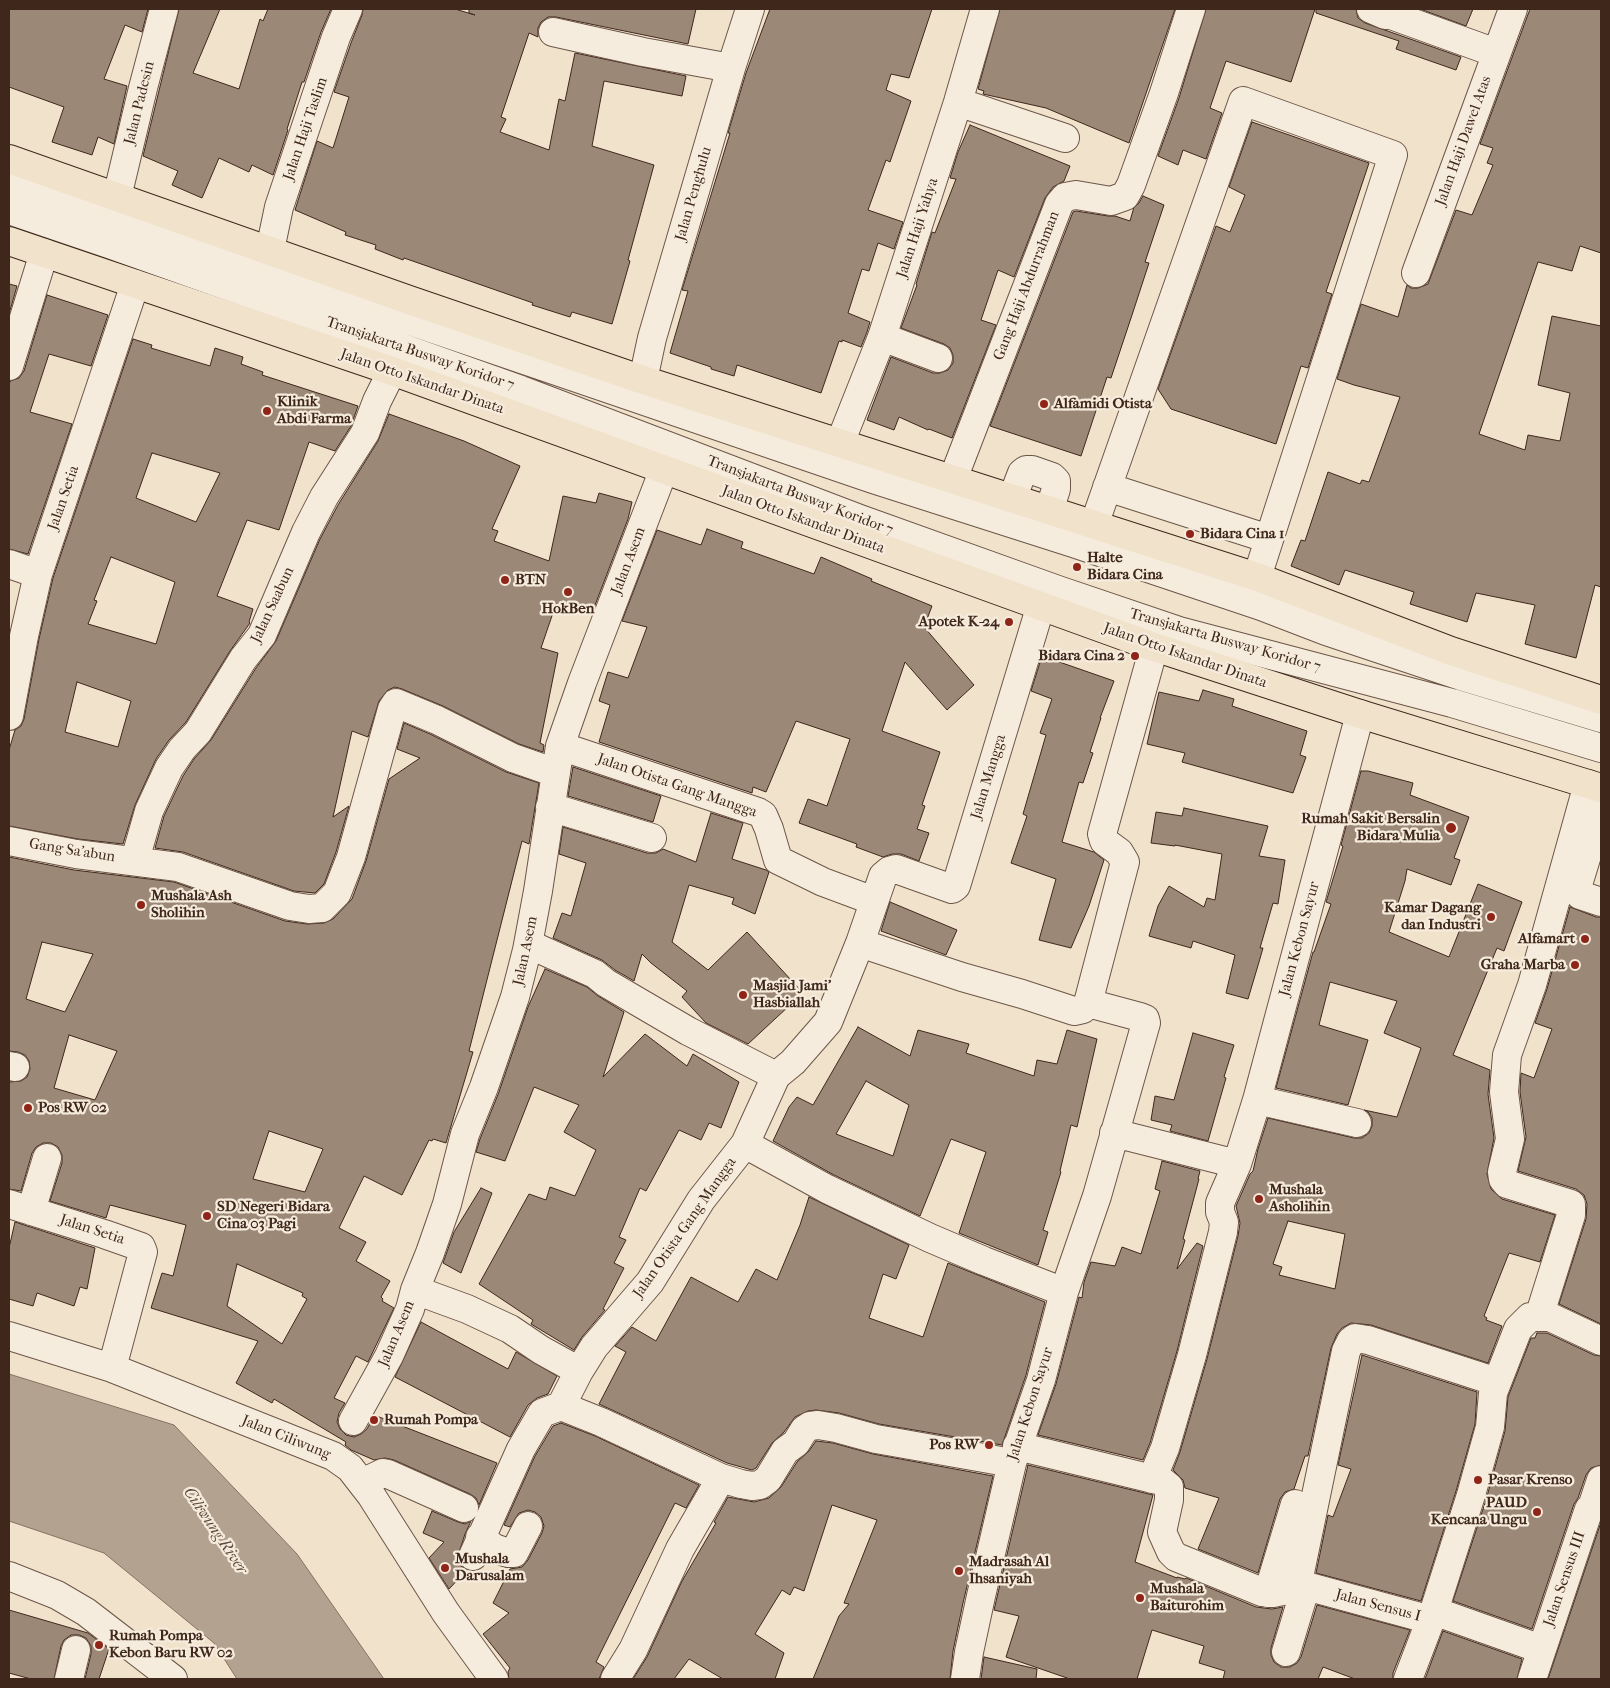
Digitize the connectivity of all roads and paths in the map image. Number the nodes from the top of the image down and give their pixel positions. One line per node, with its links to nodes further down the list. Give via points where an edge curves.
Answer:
1 (164, 9): 15 (street, Jalan Padesin)
2 (348, 9): 18 (street, Jalan Haji Taslim, via 280,207)
3 (750, 9): 10 (street, Jalan Penghulu)
4 (985, 9): 11 (street, Jalan Haji Yahya)
5 (1191, 9): 30 (street, Gang Haji Abdurrahman, via 1125,196 1111,202 1076,195 1064,197 1059,204)
6 (1513, 9): 9 (street, Jalan Haji Dawel Atas)
7 (1385, 11): 9 (street)
8 (553, 32): 10 (street)
9 (1496, 53): 20 (street, Jalan Haji Dawel Atas)
10 (731, 68): 26 (street, Jalan Penghulu, via 652,338)
11 (958, 102): 12 (street); 22 (street, Jalan Haji Yahya)
12 (1065, 138)
13 (9, 159): 15 (main road)
14 (9, 184): 42 (street, Transjakarta Busway Koridor 7, via 873,480 1083,546 1461,676)
15 (117, 197): 18 (main road)
16 (9, 210): 44 (street, Transjakarta Busway Koridor 7, via 522,390 860,519 1170,628 1452,703)
17 (9, 241): 19 (main road, Jalan Otto Iskandar Dinata)
18 (270, 250): 26 (main road)
19 (44, 253): 21 (main road, Jalan Otto Iskandar Dinata); 24 (street)
20 (1416, 273)
21 (135, 284): 25 (main road, Jalan Otto Iskandar Dinata); 35 (street, Jalan Setia)
22 (882, 337): 23 (street); 28 (street, Jalan Haji Yahya)
23 (938, 358)
24 (9, 366)
25 (392, 371): 29 (main road, Jalan Otto Iskandar Dinata); 51 (street, Jalan Saabun, via 365,433 306,532 262,635 243,659 198,732 169,768 149,811)
26 (643, 380): 28 (main road)
27 (1330, 409): 36 (street)
28 (840, 443): 30 (main road)
29 (664, 470): 37 (main road, Jalan Otto Iskandar Dinata); 43 (street, Jalan Asem)
30 (953, 479): 32 (main road)
31 (1107, 487): 32 (street); 33 (street); 33 (street, via 1243,101 1393,155)
32 (1094, 525): 36 (main road)
33 (1270, 539): 36 (street)
34 (9, 564): 35 (street)
35 (38, 574): 41 (street, Jalan Setia)
36 (1266, 580): 39 (main road, via 1451,651)
37 (1041, 606): 38 (main road, Jalan Otto Iskandar Dinata); 52 (street, Jalan Mangga, via 956,886 952,889)
38 (1154, 647): 40 (main road, Jalan Otto Iskandar Dinata); 57 (street, via 1102,834 1104,841 1119,852 1125,862)
39 (1601, 700)
40 (1360, 714): 46 (main road, Jalan Otto Iskandar Dinata); 59 (street, Jalan Kebon Sayur)
41 (9, 716)
42 (1601, 718)
43 (560, 746): 45 (street, Jalan Asem); 53 (street, Jalan Otista Gang Mangga, via 758,812 770,829 778,860 823,882)
44 (1601, 748)
45 (556, 773): 47 (street, Jalan Asem); 51 (street, Gang Sa'abun, via 513,758 396,703 351,858 337,893 322,908 290,906 178,866)
46 (1595, 786): 68 (street, via 1507,1054 1504,1092 1510,1139 1503,1179 1507,1184 1571,1204 1571,1215)
47 (550, 807): 49 (street); 56 (street, Jalan Asem)
48 (1601, 808): 54 (street, via 1577,888 1580,895)
49 (652, 838)
50 (9, 841): 51 (street, Gang Sa'abun, via 76,854)
51 (134, 860)
52 (896, 869): 53 (street, Jalan Otista Gang Mangga, via 883,876)
53 (874, 901): 55 (street, Jalan Otista Gang Mangga)
54 (1601, 902)
55 (860, 943): 57 (street, Jalan Kebon Sayur, via 1074,1011 1083,1009); 58 (street, Jalan Otista Gang Mangga, via 828,1022 793,1062)
56 (527, 950): 58 (street, via 535,947 595,974 688,1031); 66 (street, Jalan Asem, via 515,997 464,1134 447,1204)
57 (1088, 1003): 61 (street, Jalan Kebon Sayur, via 1140,1017 1146,1023)
58 (776, 1076): 62 (street, Jalan Otista Gang Mangga)
59 (1257, 1100): 60 (street); 64 (street, Jalan Kebon Sayur)
60 (1357, 1123)
61 (1114, 1133): 64 (street); 67 (street, Jalan Kebon Sayur, via 1097,1196)
62 (744, 1144): 67 (street, via 826,1189 930,1238); 72 (street, Jalan Otista Gang Mangga, via 701,1200 650,1282 594,1347)
63 (47, 1158): 65 (street)
64 (1238, 1164): 80 (street, Jalan Kebon Sayur, via 1220,1203 1223,1232 1165,1448)
65 (20, 1208): 71 (street, Jalan Setia, via 141,1248 143,1252)
66 (414, 1290): 72 (street, via 510,1329); 75 (street, Jalan Asem, via 410,1309 389,1356)
67 (1064, 1292): 76 (street, Jalan Kebon Sayur, via 1041,1380)
68 (1535, 1317): 70 (street, via 1550,1317); 73 (street, Jalan Sensus I, via 1518,1329)
69 (9, 1336): 71 (street, Jalan Ciliwung)
70 (1601, 1341)
71 (112, 1368): 79 (street, Jalan Ciliwung, via 333,1456 350,1468)
72 (578, 1371): 74 (street, Jalan Otista Gang Mangga)
73 (1497, 1382): 86 (street, via 1368,1340 1355,1338 1351,1341 1346,1350); 88 (street, Jalan Sensus I, via 1490,1427 1472,1495)
74 (561, 1406): 77 (street); 84 (street, via 542,1413 521,1449 476,1547 514,1553)
75 (353, 1421)
76 (1014, 1454): 77 (street, via 876,1439 836,1428 810,1426 785,1451 768,1480 760,1485); 80 (street); 96 (street, Jalan Kebon Sayur)
77 (721, 1478): 95 (street, via 680,1549 633,1650)
78 (1601, 1480): 83 (street, Jalan Sensus III)
79 (362, 1483): 82 (street, via 382,1473 388,1474); 94 (street, Jalan Ciliwung, via 446,1613)
80 (1160, 1483): 87 (street, Jalan Sensus I, via 1169,1500 1162,1532 1170,1552)
81 (1295, 1504): 87 (street)
82 (464, 1508)
83 (1596, 1509): 90 (street, Jalan Sensus III, via 1589,1509)
84 (528, 1526)
85 (9, 1576): 93 (street, via 57,1595 86,1612)
86 (1302, 1587): 87 (street, Jalan Sensus I); 88 (street, Jalan Sensus I); 91 (street)
87 (1268, 1593)
88 (1433, 1616): 90 (street); 97 (street)
89 (76, 1650): 92 (street)
90 (1541, 1650): 98 (street, Jalan Sensus III)
91 (1286, 1652)
92 (69, 1679)
93 (173, 1679)
94 (494, 1679)
95 (615, 1679)
96 (965, 1679)
97 (1408, 1679)
98 (1532, 1679)

